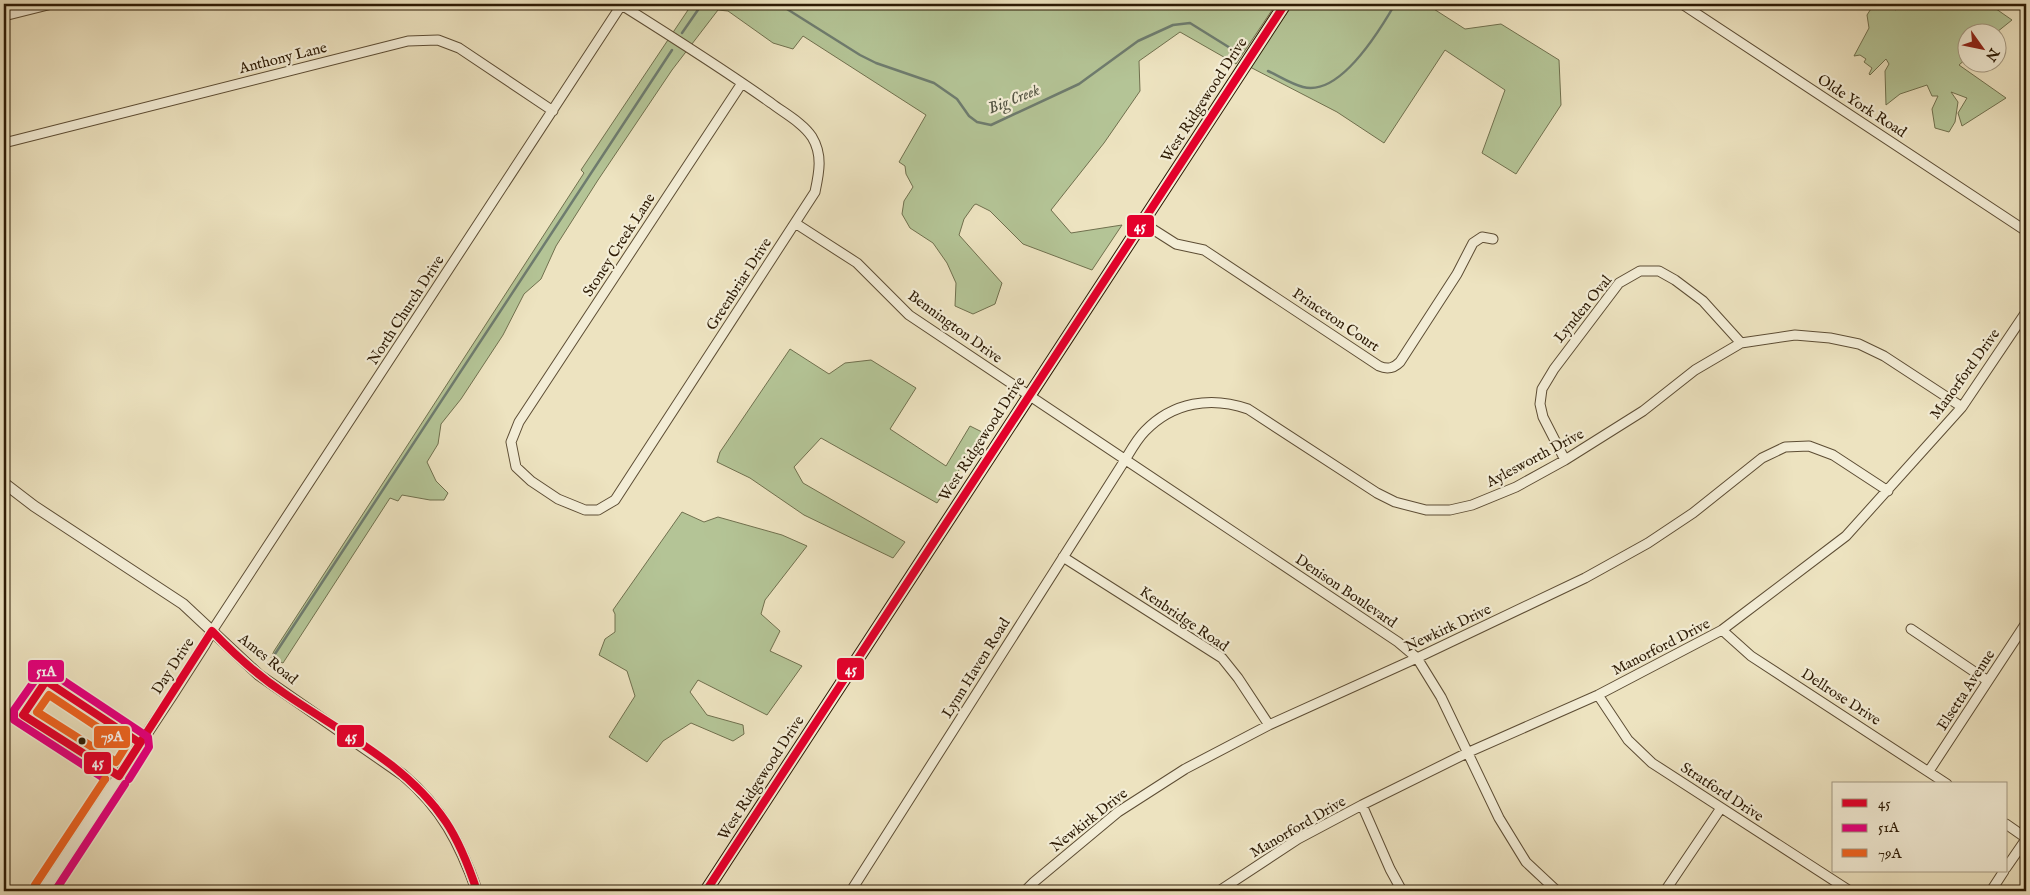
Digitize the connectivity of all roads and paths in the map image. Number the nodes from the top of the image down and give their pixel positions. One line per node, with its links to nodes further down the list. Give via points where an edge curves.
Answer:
1 (52, 4): 5 (street)
2 (622, 4): 6 (street, Greenbriar Drive); 7 (street, North Church Drive)
3 (1285, 4): 10 (main road, West Ridgewood Drive)
4 (1682, 4): 11 (street, Olde York Road)
5 (4, 16)
6 (742, 83): 9 (street, Greenbriar Drive, via 798,123 811,135 819,150 820,168 815,192); 17 (street, Stoney Creek Lane)
7 (552, 111): 8 (street, Anthony Lane, via 459,48 438,40 408,41); 26 (street, North Church Drive)
8 (4, 143)
9 (795, 223): 15 (street, Bennington Drive, via 857,263 909,314); 17 (street, Greenbriar Drive, via 615,500 598,510 585,510 558,499 531,481 516,467 510,442)
10 (1143, 223): 12 (street, Princeton Court, via 1176,244 1204,250 1379,366 1387,368 1400,362 1458,274 1473,243 1482,237); 15 (main road, West Ridgewood Drive)
11 (2026, 231)
12 (1493, 239)
13 (2026, 312): 16 (street, Manorford Drive)
14 (1741, 343): 16 (street, Aylesworth Drive, via 1796,335 1859,344 1884,356); 19 (street, Aylesworth Drive, via 1695,370 1643,411); 19 (street, Lynden Oval, via 1703,301 1659,272 1640,271 1619,283 1554,369 1542,390 1540,404 1543,417)
15 (1030, 396): 18 (street, Denison Boulevard); 42 (main road, West Ridgewood Drive)
16 (1962, 407): 21 (street, Manorford Drive)
17 (519, 422)
18 (1125, 460): 19 (street, Aylesworth Drive, via 1145,431 1163,417 1180,407 1205,402 1230,403 1248,409 1377,493 1395,502 1426,510 1450,510 1472,505 1516,487); 22 (street, Lynn Haven Road); 27 (street, Denison Boulevard, via 1398,642)
19 (1565, 460)
20 (4, 483): 26 (street, Ames Road, via 184,604)
21 (1888, 491): 25 (street, Manorford Drive, via 1846,536); 27 (street, Newkirk Drive, via 1832,455 1809,446 1785,447 1762,458 1693,513 1648,542 1585,578)
22 (1064, 557): 30 (street, Kenbridge Road, via 1222,658); 43 (street, Lynn Haven Road)
23 (2026, 623): 28 (street, Elsetta Avenue)
24 (1911, 629): 28 (street)
25 (1722, 630): 29 (street, Manorford Drive); 32 (street, Dellrose Drive, via 1751,656)
26 (212, 631): 40 (street, Day Drive); 41 (street, Ames Road, via 259,675 418,788 456,838)
27 (1417, 658): 30 (street, Newkirk Drive); 31 (street, Denison Boulevard)
28 (1988, 681): 32 (street, Elsetta Avenue)
29 (1598, 695): 31 (street, Manorford Drive); 35 (street, Stratford Drive, via 1628,740 1652,763)
30 (1269, 725): 44 (street, Newkirk Drive, via 1185,769 1118,812)
31 (1469, 752): 34 (street, Manorford Drive); 47 (street, Denison Boulevard, via 1498,818 1526,862)
32 (1929, 771): 33 (street, Dellrose Drive)
33 (1944, 782)
34 (1362, 805): 45 (street, Manorford Drive, via 1298,839); 46 (street)
35 (1722, 808): 48 (street); 49 (street, Stratford Drive)
36 (2008, 825): 37 (street)
37 (2026, 838): 38 (street)
38 (2008, 865)
39 (2004, 872): 50 (street)
40 (43, 891)
41 (477, 891)
42 (706, 891)
43 (851, 891)
44 (1025, 891)
45 (1219, 891)
46 (1402, 891)
47 (1557, 891)
48 (1665, 891)
49 (1850, 891)
50 (1991, 891)

